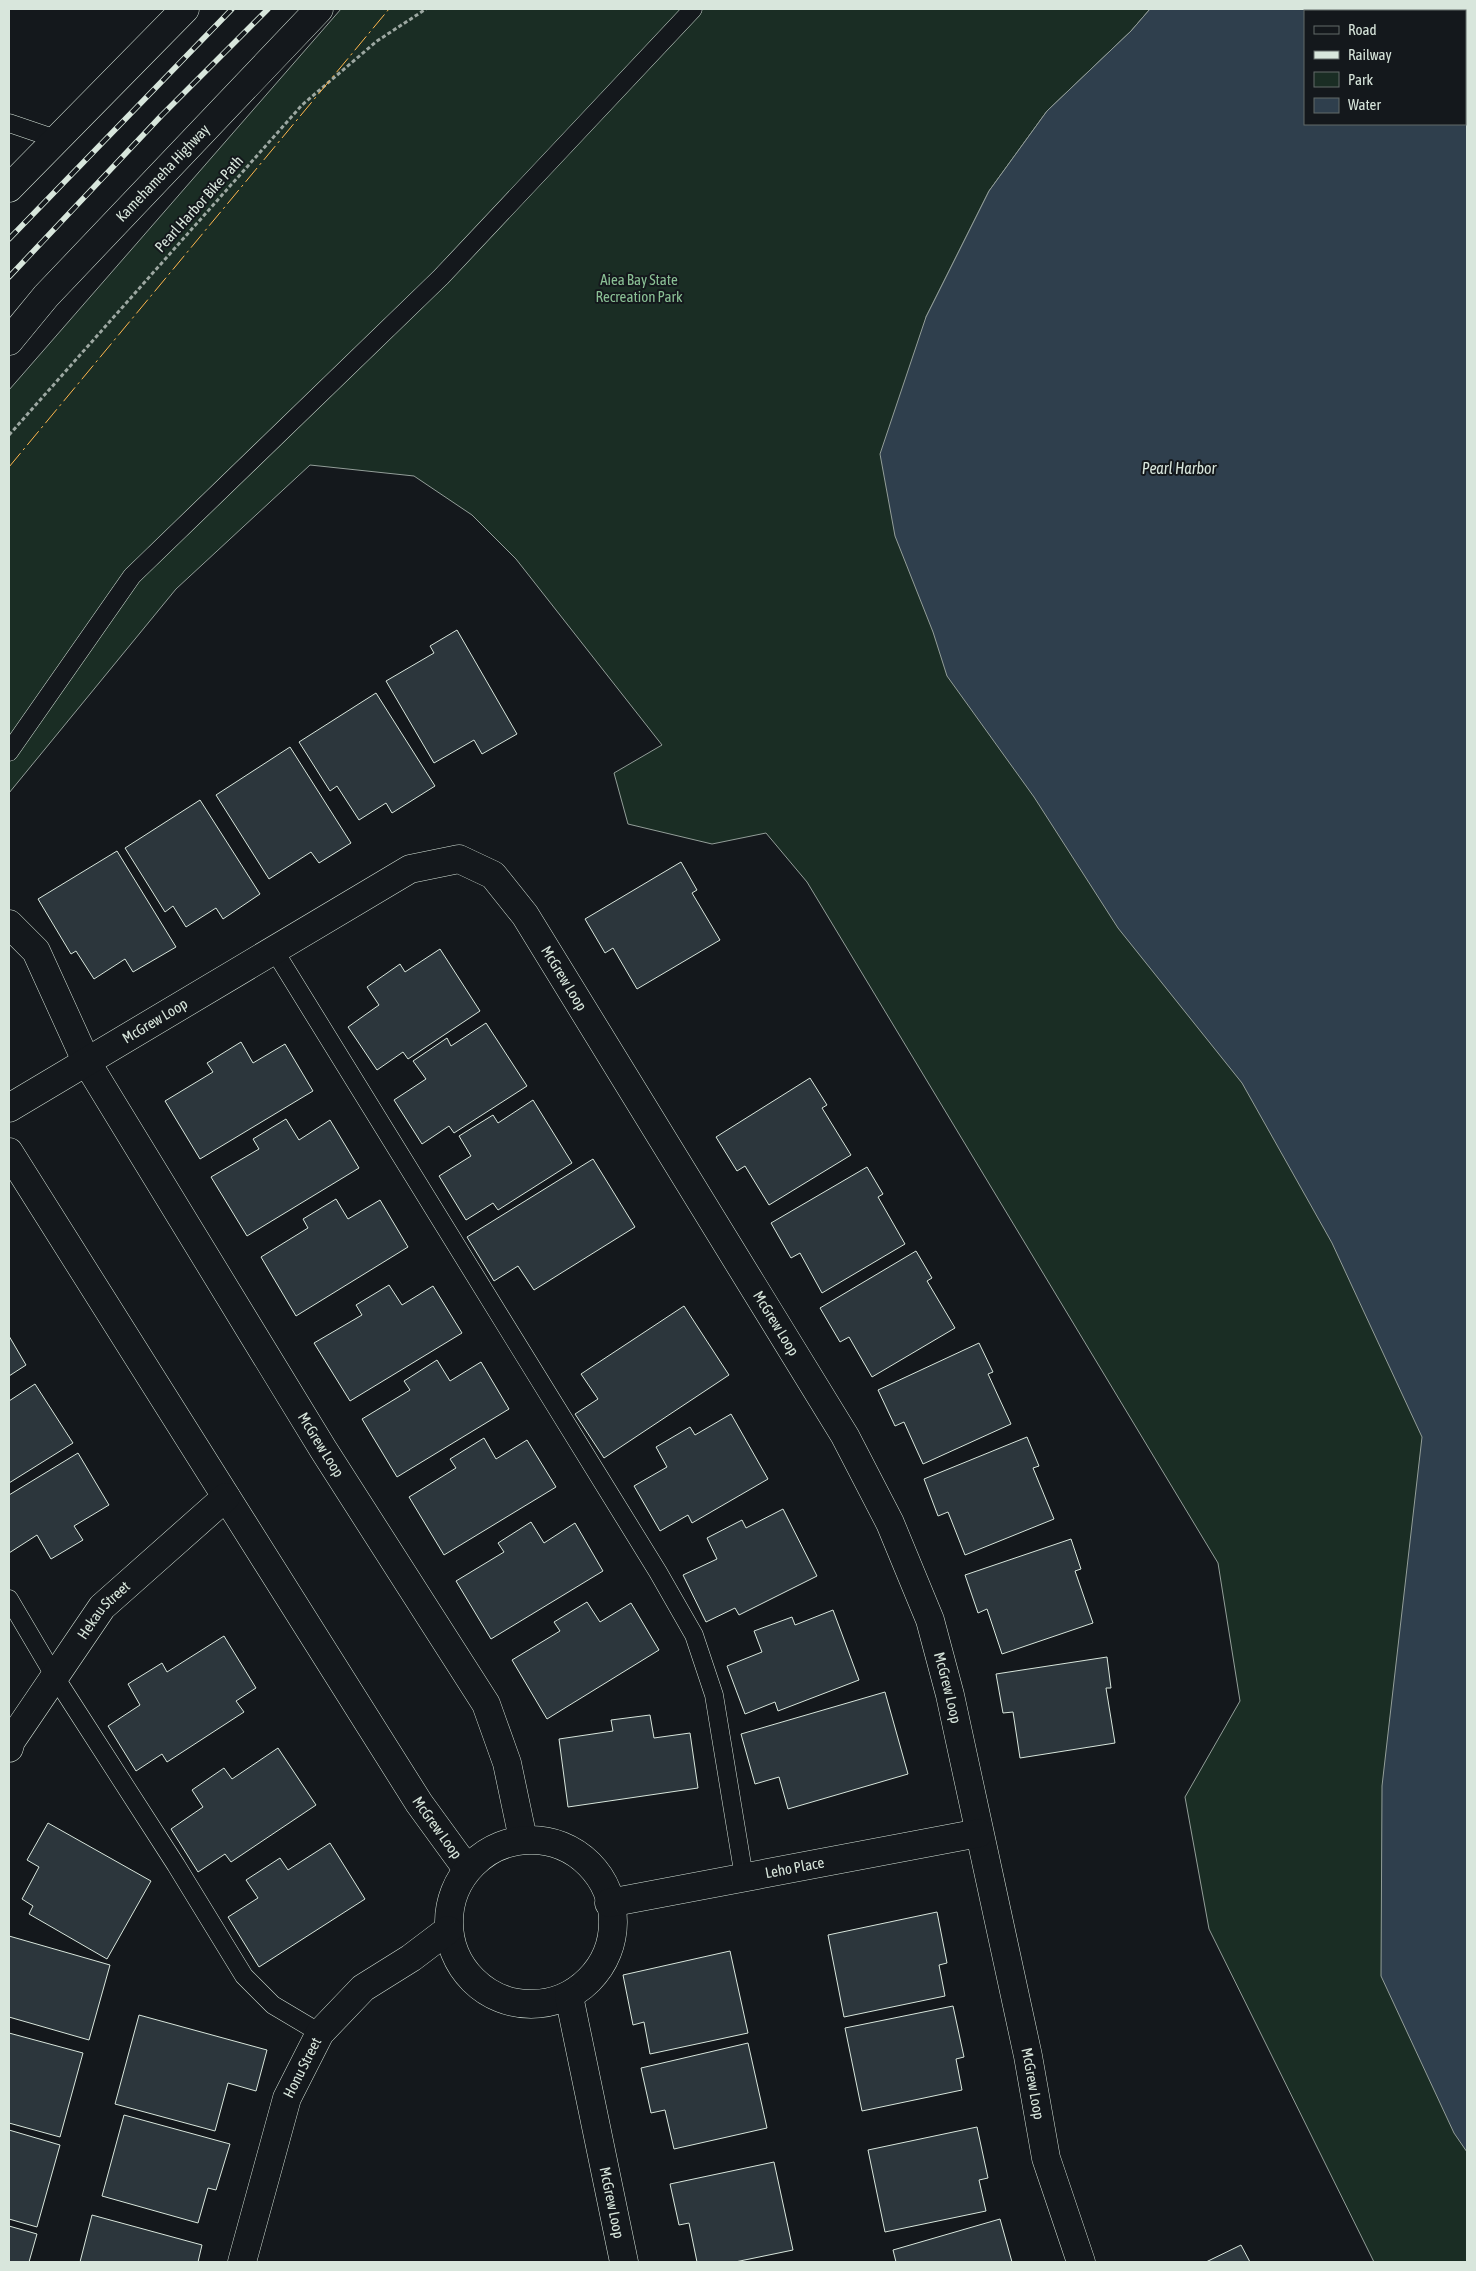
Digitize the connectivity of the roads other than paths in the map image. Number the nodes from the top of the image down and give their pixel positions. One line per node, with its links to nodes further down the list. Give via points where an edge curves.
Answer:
1 (185, 9): 5 (street)
2 (319, 9): 7 (street, Kamehameha Highway, via 53,289)
3 (693, 9): 8 (lane, via 441,277 132,576)
4 (9, 123): 5 (lane)
5 (56, 139): 6 (street)
6 (9, 188)
7 (9, 341)
8 (9, 752)
9 (9, 924): 11 (street, McGrew Loop, via 36,951)
10 (274, 950): 11 (street, McGrew Loop); 18 (street, McGrew Loop, via 410,869 459,859 493,875 525,915 845,1436 890,1524 930,1620 950,1695); 21 (lane, via 694,1635 714,1695)
11 (86, 1062): 12 (street); 19 (street, McGrew Loop, via 323,1449 486,1704 507,1763)
12 (9, 1108)
13 (9, 1152): 14 (street, McGrew Loop)
14 (226, 1497): 16 (street, Hekau Street, via 102,1607); 20 (street, McGrew Loop, via 419,1803)
15 (9, 1598): 16 (lane)
16 (55, 1677): 17 (street, Hekau Street); 25 (lane, via 244,1976 273,2005)
17 (9, 1748)
18 (979, 1833): 21 (street, Leho Place); 28 (street, McGrew Loop, via 1028,2056 1046,2158)
19 (523, 1839): 20 (street, via 492,1848); 22 (street, via 555,1842 584,1858 604,1883)
20 (467, 1869): 23 (street, via 452,1898)
21 (744, 1877): 22 (street, Leho Place)
22 (609, 1903): 24 (street, via 613,1914 609,1946 594,1975)
23 (448, 1930): 24 (street, via 457,1961 477,1986 506,2001 538,2005); 25 (street, Honu Street, via 363,1988)
24 (569, 1996): 27 (street, McGrew Loop)
25 (320, 2033): 26 (street, Honu Street, via 287,2098)
26 (242, 2262)
27 (624, 2262)
28 (1081, 2262)

